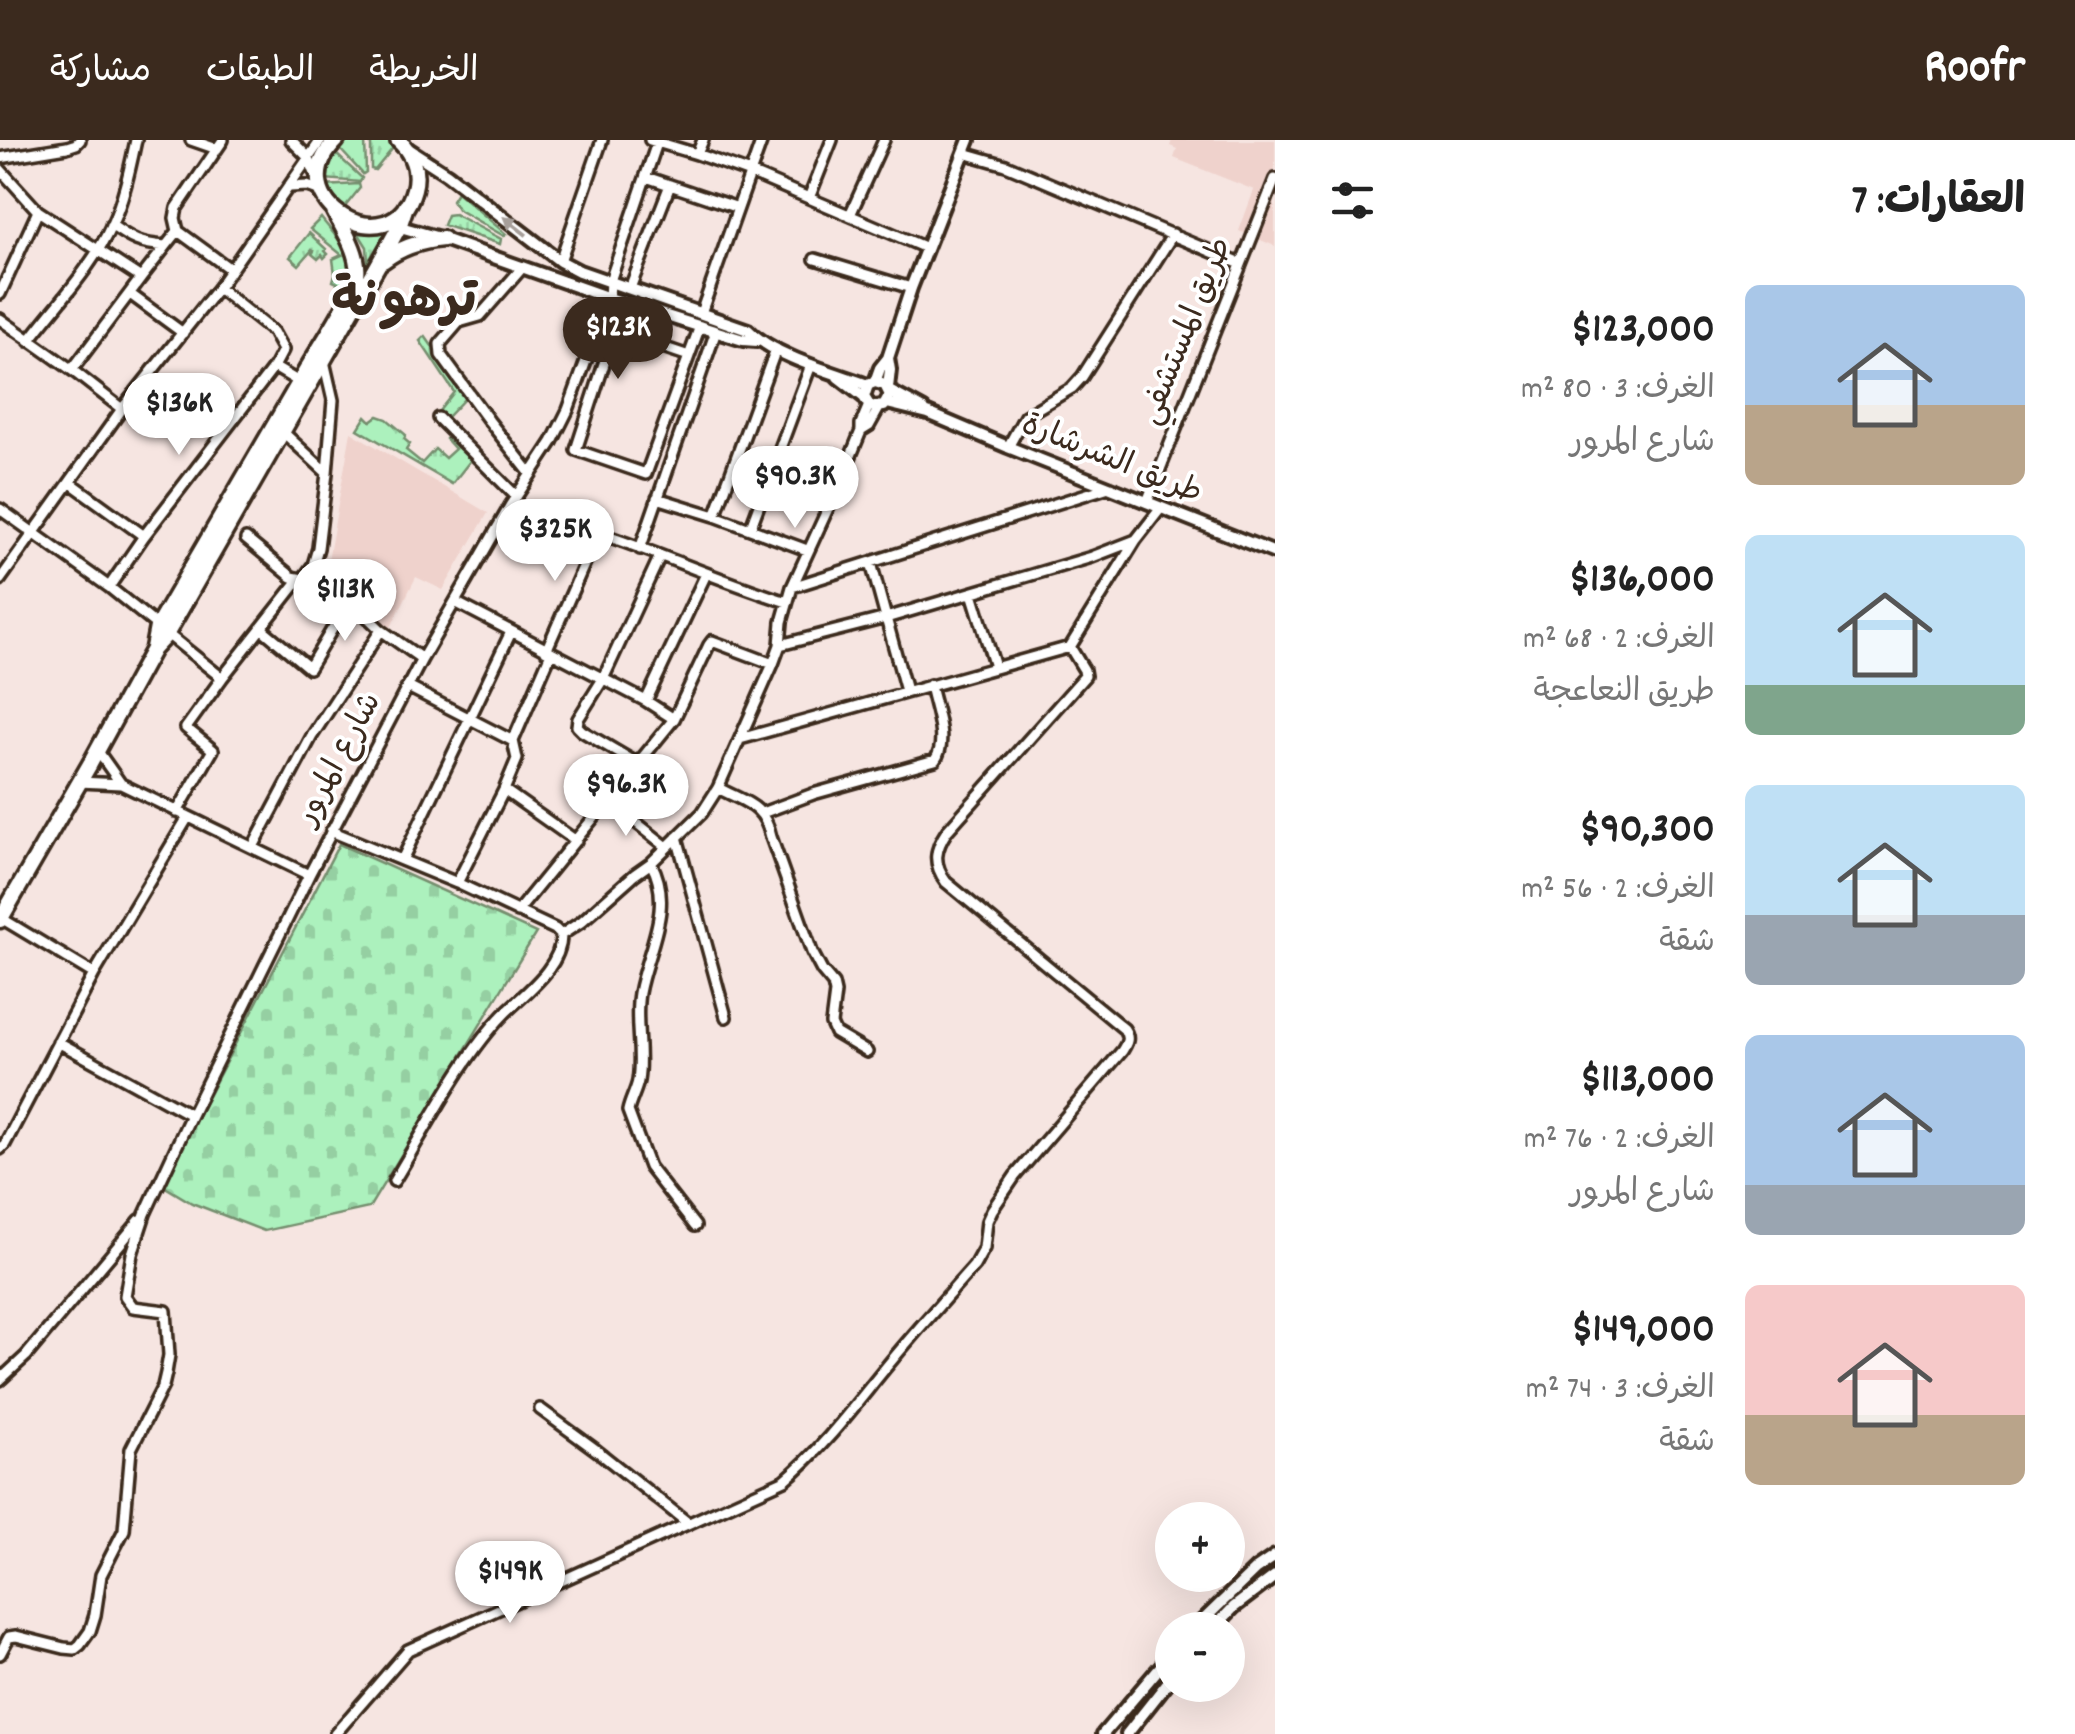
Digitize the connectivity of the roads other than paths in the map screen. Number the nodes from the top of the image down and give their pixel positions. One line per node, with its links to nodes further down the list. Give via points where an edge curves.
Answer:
1 (80, 140): 18 (street)
2 (136, 140): 33 (street)
3 (191, 140): 13 (street)
4 (292, 140): 16 (street)
5 (337, 140): 16 (highway)
6 (602, 140): 42 (street)
7 (702, 140): 17 (street)
8 (762, 140): 20 (street)
9 (832, 140): 26 (street)
10 (884, 140): 31 (street)
11 (970, 140): 15 (street)
12 (655, 141): 17 (street); 21 (street, شارع المرور)
13 (220, 144): 35 (street, via 177,208)
14 (402, 144): 27 (highway, via 413,158 416,183); 42 (street, one-way to 14)
15 (964, 153): 36 (street); 39 (street)
16 (315, 154): 24 (street); 25 (highway)
17 (697, 154): 20 (street)
18 (0, 158)
19 (0, 169): 29 (street)
20 (750, 173): 26 (street); 28 (street)
21 (646, 177): 23 (street); 48 (street, شارع المرور)
22 (1275, 179): 43 (street, طريق المستشفي)
23 (670, 186): 28 (street); 50 (street)
24 (290, 187): 25 (street); 46 (street)
25 (321, 188): 30 (highway)
26 (809, 198): 31 (street)
27 (406, 206): 32 (highway); 34 (highway)
28 (738, 208): 56 (street)
29 (38, 211): 40 (street); 52 (street)
30 (334, 211): 32 (highway, via 356,224); 70 (highway, via 358,270)
31 (850, 215): 39 (street)
32 (382, 223): 34 (street)
33 (112, 226): 38 (street, via 138,242); 40 (street)
34 (399, 226): 37 (street); 44 (highway)
35 (178, 231): 38 (street); 46 (street)
36 (1173, 234): 43 (street); 75 (street, via 1082,377 1025,416)
37 (444, 239): 44 (highway, via 415,244); 45 (street)
38 (166, 246): 47 (street)
39 (926, 248): 51 (street)
40 (98, 250): 47 (street); 62 (street)
41 (815, 259): 51 (street)
42 (560, 261): 48 (street)
43 (1242, 264): 82 (street, طريق المستشفي)
44 (378, 265): 66 (highway)
45 (522, 268): 54 (street); 77 (street, via 492,305 460,322 440,344 441,355)
46 (230, 270): 49 (street)
47 (141, 278): 53 (street)
48 (610, 281): 50 (street); 54 (street, شارع المرور)
49 (218, 288): 61 (street); 68 (street, via 273,332 283,350)
50 (630, 288): 56 (street)
51 (911, 288): 71 (street, via 880,368)
52 (0, 294)
53 (130, 294): 61 (street); 69 (street)
54 (609, 298): 55 (street); 77 (street, شارع المرور, via 568,410)
55 (624, 302): 58 (street); 59 (street)
56 (701, 314): 63 (street, via 748,330)
57 (0, 319): 62 (street)
58 (700, 326): 60 (street); 65 (street)
59 (615, 331): 65 (street); 65 (street, via 576,450 628,468 646,474)
60 (716, 331): 63 (street); 80 (street)
61 (182, 333): 72 (street)
62 (29, 340): 69 (street)
63 (758, 341): 64 (street)
64 (776, 349): 67 (street); 85 (street)
65 (689, 356)
66 (324, 361): 74 (highway); 76 (street, via 333,400)
67 (811, 364): 71 (street); 86 (street)
68 (274, 368): 70 (street); 89 (street)
69 (72, 370): 72 (street)
70 (299, 382): 110 (highway)
71 (878, 395): 75 (street, طريق الشرشارة); 93 (street)
72 (122, 410): 78 (street)
73 (438, 418): 81 (street)
74 (283, 432): 76 (street); 110 (highway)
75 (1008, 447): 79 (street, طريق الشرشارة)
76 (328, 473): 97 (street)
77 (531, 474): 81 (street, شارع المرور)
78 (71, 483): 87 (street); 89 (street)
79 (1111, 486): 82 (street, طريق الشرشارة); 96 (street)
80 (657, 498): 85 (street); 92 (street)
81 (513, 501): 88 (street); 105 (street, شارع المرور)
82 (1147, 502): 84 (street, طريق الشرشارة)
83 (0, 508): 87 (street)
84 (1161, 508): 91 (street); 94 (street, طريق الشرشارة)
85 (714, 516): 86 (street)
86 (750, 529): 93 (street)
87 (35, 533): 99 (street); 102 (street)
88 (598, 533): 92 (street); 114 (street)
89 (144, 536): 102 (street)
90 (246, 539): 100 (street)
91 (1136, 540): 103 (street); 113 (street)
92 (640, 549): 95 (street)
93 (808, 550): 101 (street)
94 (1275, 553)
95 (660, 556): 98 (street); 119 (street)
96 (871, 563): 101 (street); 107 (street)
97 (312, 565): 100 (street); 104 (street)
98 (706, 574): 106 (street); 123 (street)
99 (0, 580)
100 (299, 580): 108 (street)
101 (792, 587): 106 (street)
102 (109, 588): 110 (street)
103 (972, 594): 107 (street); 117 (street)
104 (349, 601): 108 (street, via 309,668); 109 (street)
105 (455, 602): 111 (street); 115 (street, شارع المرور)
106 (788, 602): 112 (street)
107 (886, 618): 112 (street); 122 (street)
108 (261, 628): 118 (street)
109 (381, 630): 115 (street); 141 (street, via 312,736)
110 (161, 631): 118 (street); 128 (highway)
111 (511, 632): 114 (street); 124 (street)
112 (780, 646): 116 (street)
113 (1070, 647): 117 (street); 161 (street, via 1084,676 947,831 936,864 946,882 1124,1030 1127,1043 1015,1176 992,1210 974,1266 828,1439 785,1480)
114 (548, 652): 119 (street); 127 (street)
115 (422, 660): 121 (street, شارع المرور)
116 (773, 664): 125 (street, via 712,641); 126 (street)
117 (995, 667): 120 (street)
118 (222, 678): 135 (street, via 186,728 212,750)
119 (602, 678): 123 (street); 129 (street, via 578,726)
120 (930, 685): 122 (street); 136 (street, via 942,742 935,760)
121 (408, 687): 124 (street); 138 (street, شارع المرور)
122 (906, 691): 126 (street)
123 (646, 702): 125 (street)
124 (470, 719): 127 (street); 143 (street)
125 (674, 719): 129 (street)
126 (740, 739): 132 (street)
127 (513, 742): 133 (street, via 517,759)
128 (98, 750): 130 (highway); 131 (street)
129 (638, 764): 134 (street)
130 (80, 782): 131 (street); 148 (highway)
131 (121, 784): 135 (street)
132 (718, 788): 136 (street); 139 (street)
133 (504, 790): 140 (street); 146 (street)
134 (609, 801): 140 (street); 142 (street)
135 (177, 812): 137 (street)
136 (762, 813): 153 (street, via 812,952 835,993 835,1034)
137 (188, 817): 141 (street); 150 (street)
138 (332, 831): 143 (street); 145 (street, شارع المرور)
139 (677, 837): 142 (street); 151 (street)
140 (576, 840): 147 (street)
141 (253, 847): 145 (street)
142 (667, 847): 144 (street)
143 (402, 860): 146 (street)
144 (650, 863): 149 (street); 158 (street, via 661,892 638,996 638,1082 628,1111 649,1166)
145 (309, 874): 154 (street, شارع المرور)
146 (456, 883): 147 (street)
147 (517, 912): 149 (street)
148 (0, 919): 150 (street)
149 (561, 935): 156 (street, via 548,968 482,1042)
150 (94, 974): 152 (street)
151 (726, 1017)
152 (58, 1042): 154 (street); 155 (street)
153 (867, 1052)
154 (191, 1115): 157 (street, شارع المرور)
155 (0, 1149)
156 (394, 1181)
157 (145, 1214): 159 (street); 166 (street, شارع المرور, via 125,1296 133,1308 166,1310 168,1354 162,1386 131,1449 124,1530 101,1576 95,1615 80,1646 16,1636)
158 (696, 1226)
159 (0, 1380)
160 (540, 1409): 161 (street)
161 (688, 1522): 169 (street, via 408,1650)
162 (1275, 1556): 164 (street)
163 (1275, 1576): 165 (street)
164 (1211, 1612)
165 (1229, 1612)
166 (2, 1649)
167 (1155, 1673): 170 (street)
168 (1155, 1699): 171 (street)
169 (335, 1734)
170 (1103, 1734)
171 (1127, 1734)

